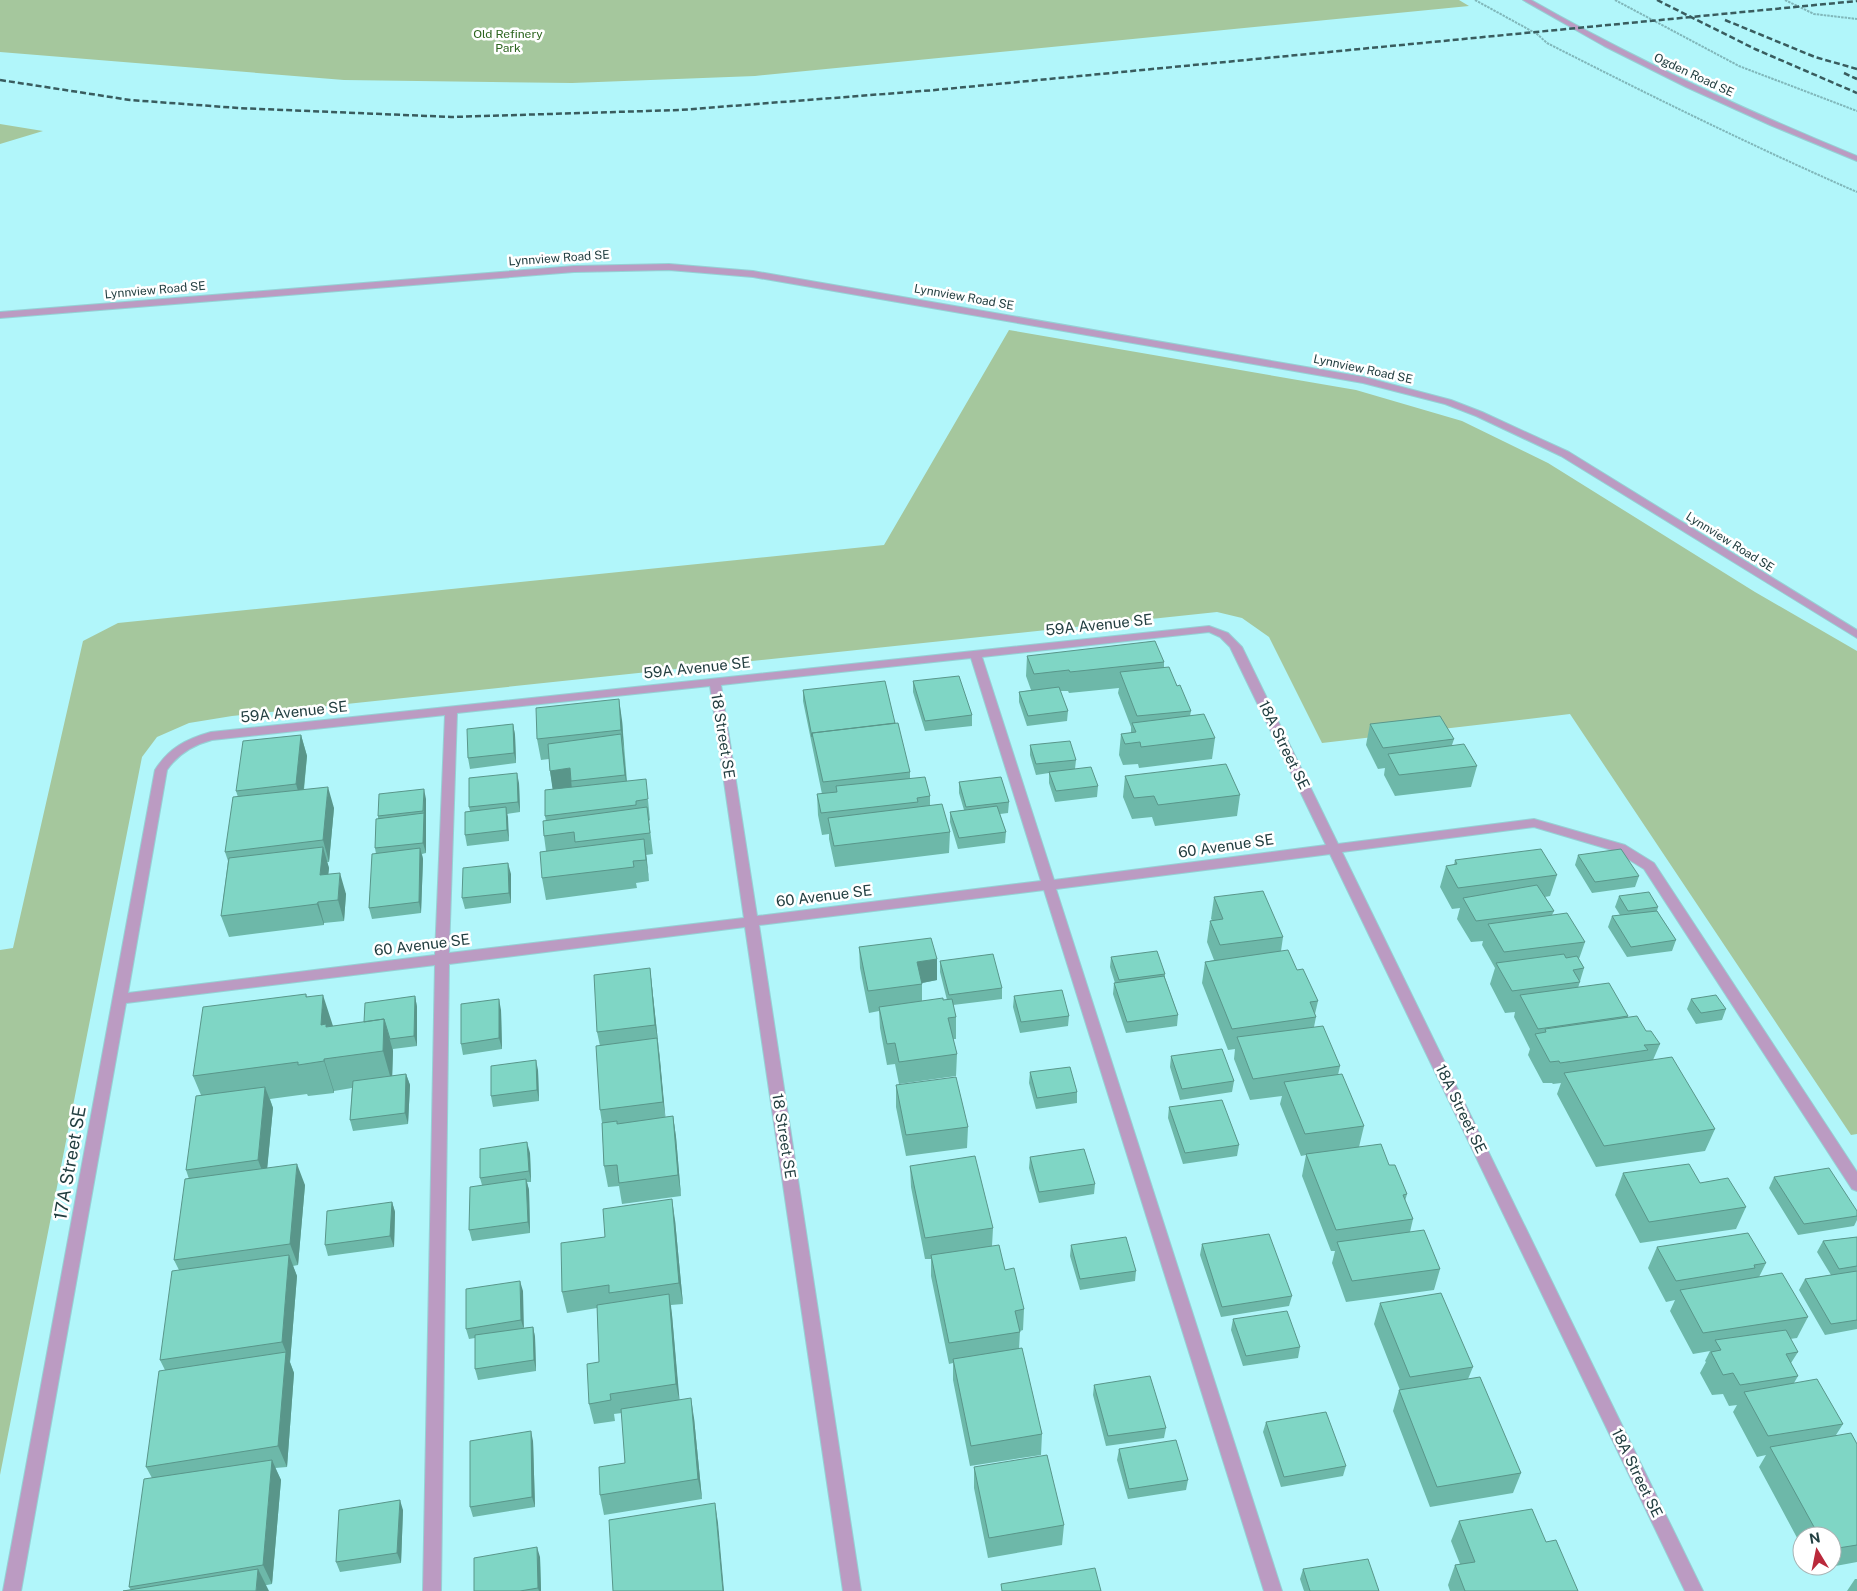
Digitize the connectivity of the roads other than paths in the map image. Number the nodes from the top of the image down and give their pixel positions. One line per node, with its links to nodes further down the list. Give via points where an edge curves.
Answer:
1 (1526, 0): 2 (street, Ogden Road SE, via 1669,76)
2 (1857, 159)
3 (0, 315): 5 (street, Lynnview Road SE, via 574,269 669,267 753,274 1017,319 1364,380 1456,405 1565,454)
4 (1221, 632): 6 (street, 59A Avenue SE, via 1191,630); 10 (street, 18A Street SE, via 1236,647)
5 (1857, 635)
6 (976, 654): 7 (street, 59A Avenue SE); 11 (street)
7 (715, 681): 8 (street, 59A Avenue SE); 12 (street, 18 Street SE)
8 (451, 710): 9 (street, 59A Avenue SE, via 211,736); 13 (street)
9 (178, 749): 14 (street, 17A Street SE, via 161,770)
10 (1334, 848): 11 (street, 60 Avenue SE); 15 (street, 60 Avenue SE, via 1534,823 1620,848 1648,866); 20 (street, 18A Street SE)
11 (1049, 885): 12 (street, 60 Avenue SE); 19 (street)
12 (751, 921): 13 (street, 60 Avenue SE); 18 (street, 18 Street SE)
13 (442, 959): 14 (street, 60 Avenue SE); 17 (street)
14 (118, 999): 16 (street, 17A Street SE)
15 (1857, 1185)
16 (12, 1591)
17 (432, 1591)
18 (852, 1591)
19 (1273, 1591)
20 (1694, 1591)

